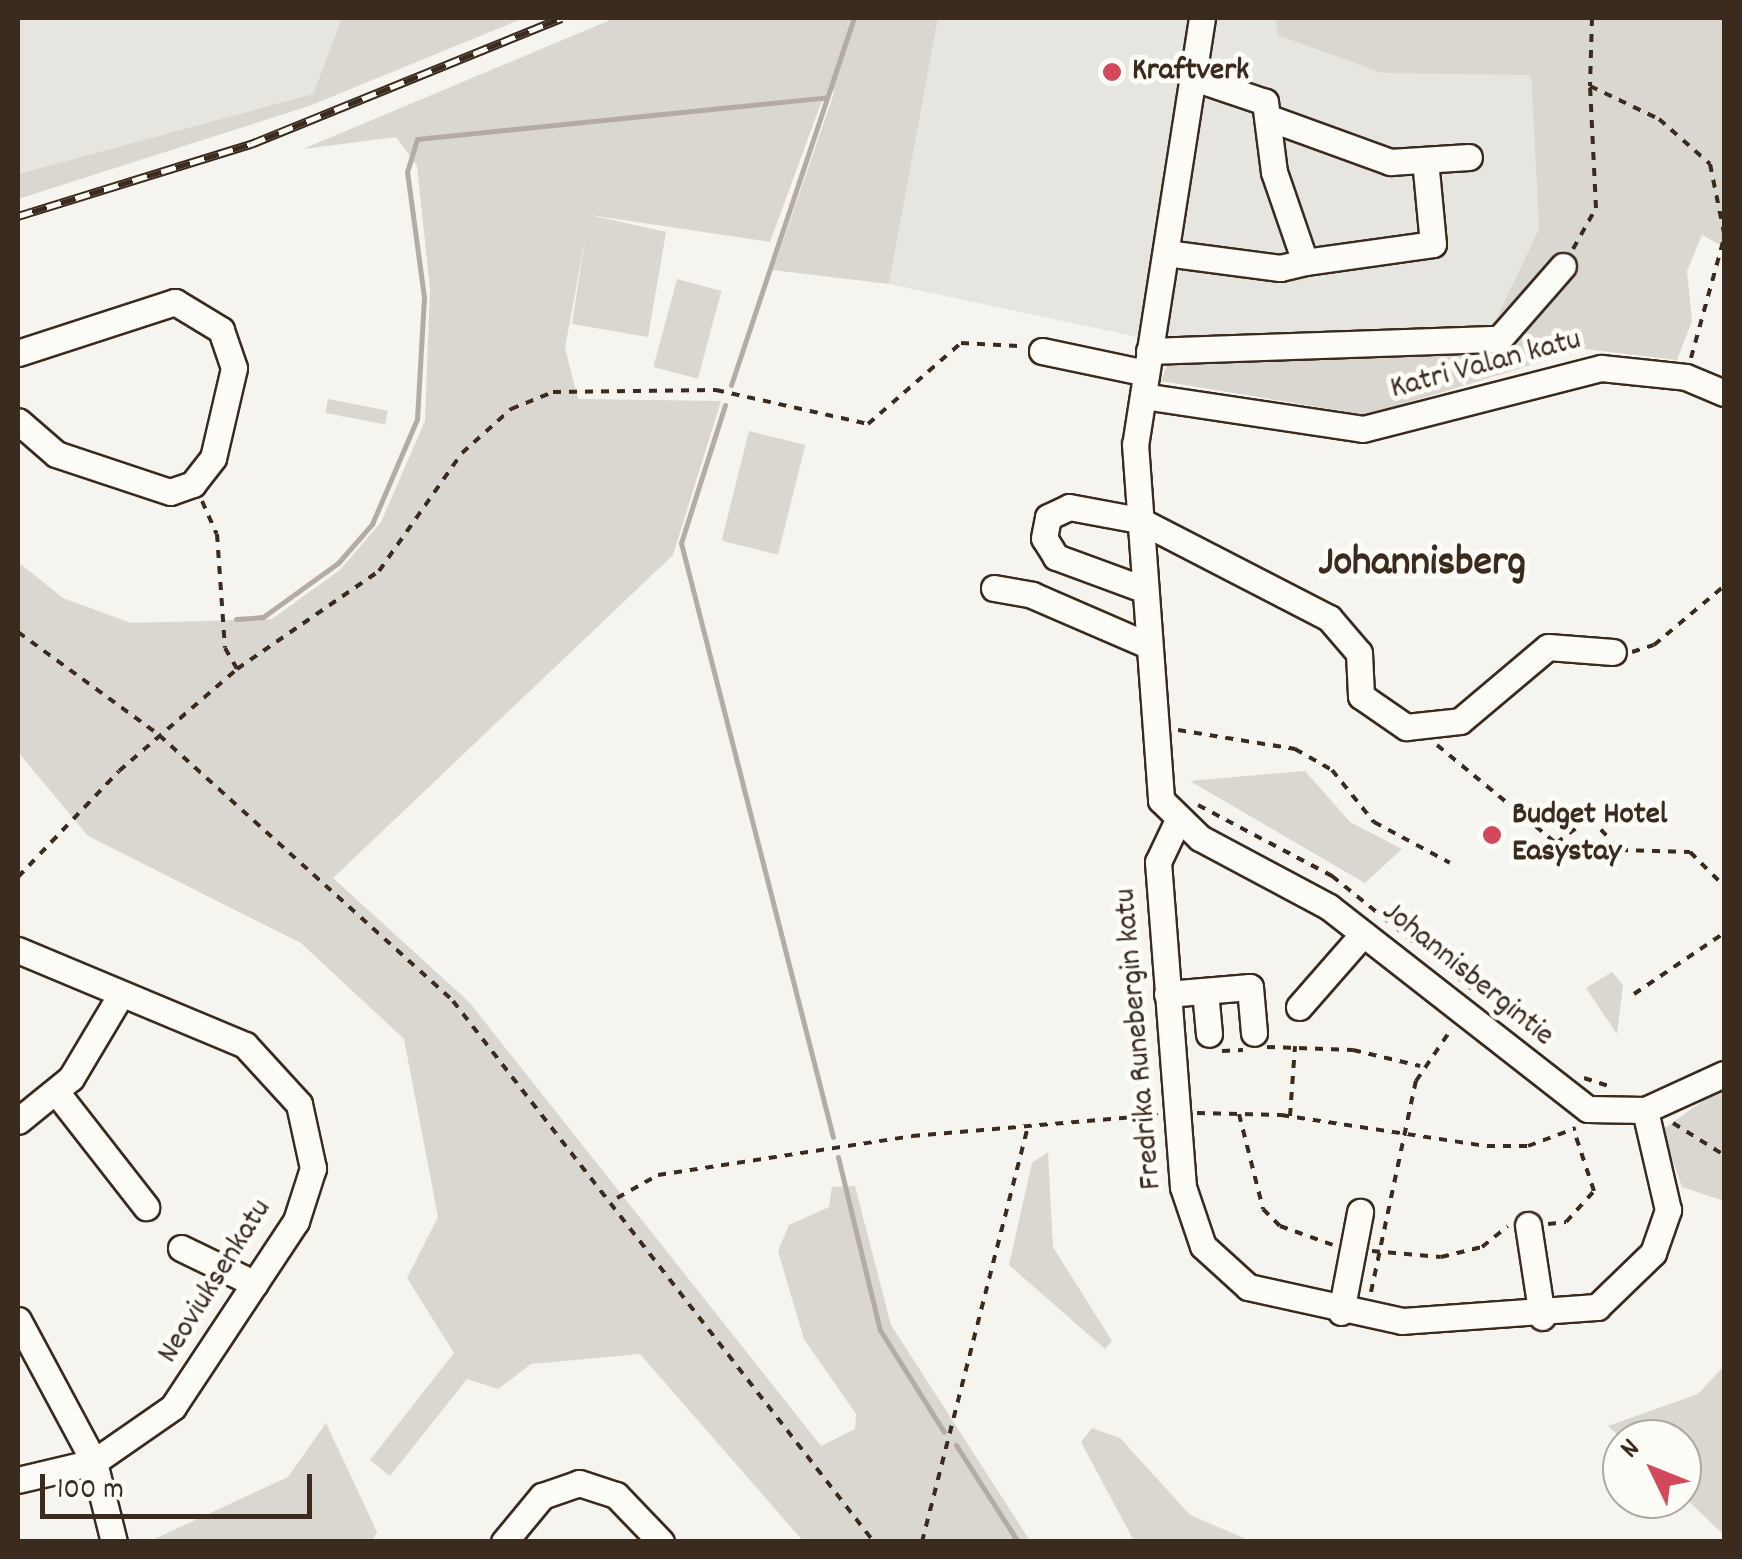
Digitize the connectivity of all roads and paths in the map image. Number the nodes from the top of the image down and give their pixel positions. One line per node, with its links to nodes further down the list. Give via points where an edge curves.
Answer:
1 (1202, 18): 3 (street)
2 (1592, 18): 4 (path)
3 (1194, 78): 5 (street, via 1265,102); 9 (street)
4 (1590, 86): 8 (path, via 1659,119 1710,164); 11 (path, via 1596,208)
5 (1272, 119): 7 (street, via 1390,162); 10 (street, via 1274,172)
6 (1469, 157): 7 (street)
7 (1425, 160): 10 (street, via 1433,244)
8 (1724, 235): 15 (path)
9 (1166, 254): 10 (street, via 1280,268); 14 (street)
10 (1305, 262)
11 (1563, 266): 14 (street, via 1499,338)
12 (1042, 351): 14 (street); 26 (path, via 978,338 961,343 868,424 716,390 532,399 469,445 379,571)
13 (18, 353): 18 (street, via 158,302 209,316 234,368 213,458)
14 (1146, 373): 15 (street, Katri Valan katu, via 1364,430 1601,368); 19 (street)
15 (1686, 376): 16 (street, Katri Valan katu)
16 (1724, 393)
17 (18, 421): 18 (street, via 56,454 120,480 159,491)
18 (193, 484): 26 (path, via 217,534 225,648)
19 (1139, 520): 22 (street); 22 (street, via 1069,507 1048,517 1044,538 1056,557); 28 (street, via 1342,626 1358,653 1369,706)
20 (1724, 586): 25 (path, via 1654,645)
21 (994, 588): 24 (street, via 1032,594)
22 (1142, 588): 24 (street)
23 (18, 632): 29 (path)
24 (1144, 644): 27 (street)
25 (1613, 652): 28 (street, via 1548,646 1460,721)
26 (237, 669): 29 (path)
27 (1148, 726): 30 (street, via 1152,776); 31 (path, via 1295,749 1332,770 1374,822)
28 (1423, 731): 33 (path, via 1556,843 1590,818 1620,850 1690,852)
29 (159, 735): 32 (path); 62 (path, via 452,1001)
30 (1182, 811): 35 (street, Johannisbergintie); 39 (street, Fredrika Runebergin katu, via 1158,862); 41 (path, via 1332,876)
31 (1450, 863)
32 (18, 877)
33 (1724, 886)
34 (1724, 933): 40 (path)
35 (1363, 934): 41 (street, Johannisbergintie); 42 (street)
36 (18, 950): 38 (street, Neoviuksenkatu)
37 (1205, 991): 39 (street); 43 (street, via 1250,987); 44 (street)
38 (121, 994): 51 (street); 68 (street, Neoviuksenkatu, via 219,1029 268,1063 299,1104 312,1147 307,1193)
39 (1167, 994): 54 (street, Fredrika Runebergin katu)
40 (1634, 994)
41 (1474, 1006): 46 (path); 52 (street, Johannisbergintie)
42 (1299, 1007)
43 (1254, 1033)
44 (1208, 1043): 45 (path)
45 (1294, 1045): 46 (path); 56 (path)
46 (1422, 1066): 60 (path)
47 (1567, 1067): 49 (path)
48 (1724, 1074): 53 (street)
49 (1602, 1086): 50 (path); 52 (path)
50 (1626, 1088)
51 (56, 1093): 57 (street); 63 (street)
52 (1588, 1109): 53 (street); 60 (path, via 1574,1131 1528,1146)
53 (1645, 1110): 71 (street, Fredrika Runebergin katu, via 1669,1192 1653,1254 1598,1307)
54 (1178, 1112): 55 (path); 59 (path); 69 (street, Fredrika Runebergin katu, via 1189,1218 1216,1262 1267,1296)
55 (1239, 1114): 56 (path); 67 (path, via 1264,1209 1315,1243)
56 (1290, 1116): 60 (path)
57 (18, 1120)
58 (1673, 1123): 61 (path)
59 (1027, 1129): 62 (path, via 912,1136 658,1175); 79 (path)
60 (1403, 1133): 67 (path)
61 (1724, 1155)
62 (615, 1199): 78 (path)
63 (146, 1207)
64 (1360, 1212): 67 (street)
65 (1528, 1225): 71 (street)
66 (180, 1248): 68 (street)
67 (1366, 1250): 69 (street); 70 (path)
68 (255, 1284): 73 (street, Neoviuksenkatu, via 172,1406)
69 (1341, 1312): 70 (street, Fredrika Runebergin katu)
70 (1367, 1316): 71 (street, Fredrika Runebergin katu)
71 (1542, 1317)
72 (18, 1324): 73 (street)
73 (94, 1462): 74 (street, Neoviuksenkatu); 75 (street)
74 (18, 1480)
75 (114, 1542)
76 (504, 1542): 77 (street, via 542,1496 579,1484 616,1495)
77 (661, 1542)
78 (874, 1542)
79 (922, 1542)

